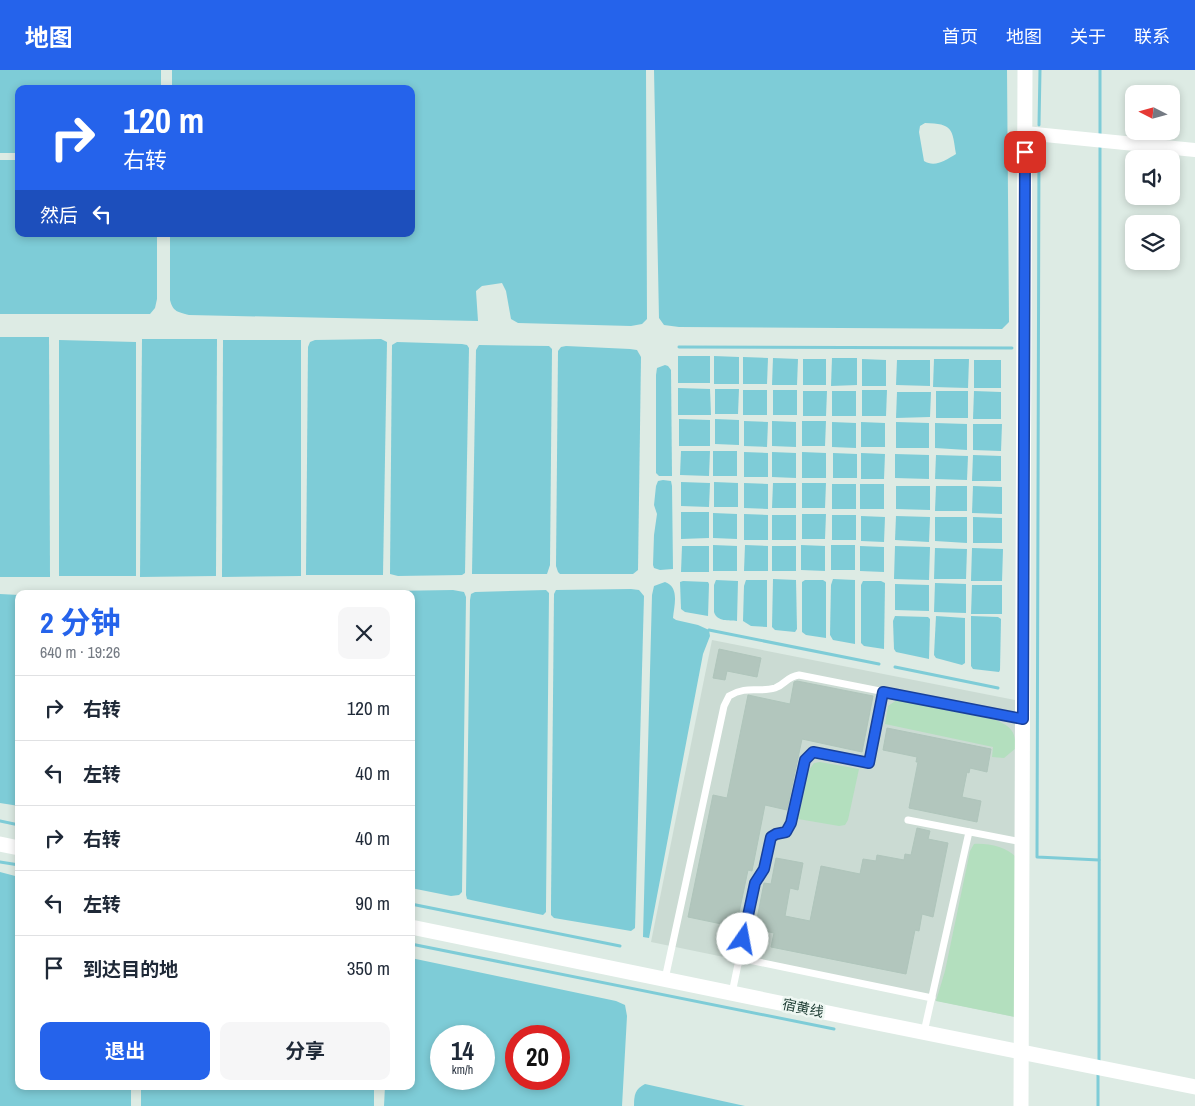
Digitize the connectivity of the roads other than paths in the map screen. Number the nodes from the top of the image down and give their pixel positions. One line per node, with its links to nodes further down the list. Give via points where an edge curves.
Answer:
1 (1026, 70): 2 (street)
2 (1026, 133): 3 (street); 5 (street)
3 (1195, 150)
4 (883, 692): 5 (lane); 12 (lane, via 869,763 813,752 805,760 789,829 771,837 764,869 755,883); 13 (lane, via 799,675 791,676 774,688 749,689 729,696 724,706)
5 (1023, 719): 8 (street)
6 (908, 820): 7 (lane)
7 (969, 832): 8 (lane); 15 (lane)
8 (1022, 843): 17 (street)
9 (0, 844): 10 (street)
10 (15, 847)
11 (415, 928): 13 (street, 宿黄线)
12 (739, 958): 14 (lane); 15 (lane)
13 (665, 980): 14 (street, 宿黄线)
14 (732, 993): 16 (street, 宿黄线)
15 (932, 998): 16 (lane)
16 (924, 1033): 17 (street, 宿黄线)
17 (1021, 1052): 18 (street, 宿黄线); 19 (street)
18 (1195, 1087)
19 (1021, 1106)

